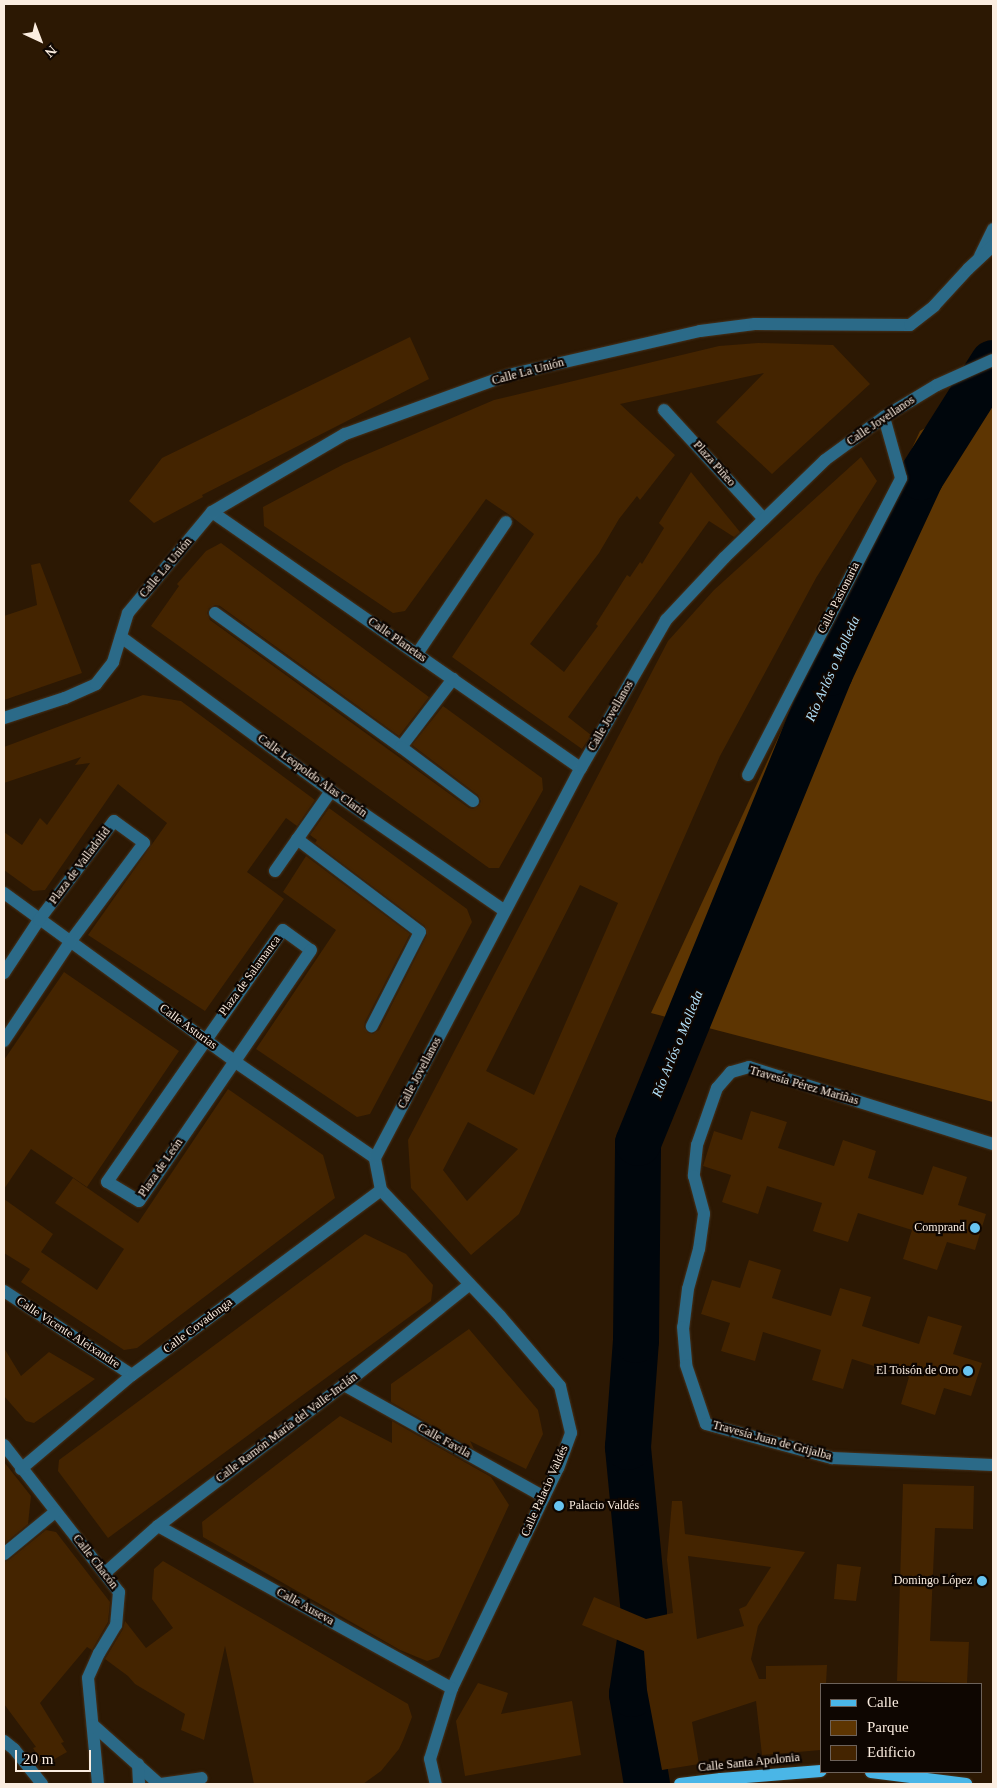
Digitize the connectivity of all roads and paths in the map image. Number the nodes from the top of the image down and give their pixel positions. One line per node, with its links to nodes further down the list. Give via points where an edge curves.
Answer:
1 (993, 229): 3 (street)
2 (993, 246): 3 (street, Calle La Unión)
3 (979, 259): 7 (street, Calle La Unión, via 934,306 910,325 737,326 700,331 508,375 345,434)
4 (993, 360): 6 (street, Calle Jovellanos, via 937,385)
5 (664, 410): 8 (street, Plaza Piñeo)
6 (884, 417): 8 (street, Calle Jovellanos, via 825,460); 17 (street, Calle Pasionaria, via 901,478)
7 (212, 512): 11 (street, Calle La Unión, via 128,613); 12 (street, Calle Planetas)
8 (764, 519): 16 (street, Calle Jovellanos, via 666,620)
9 (506, 522): 12 (street)
10 (215, 613): 15 (street)
11 (121, 637): 14 (street, Calle La Unión, via 113,662 96,684); 18 (street, Calle Leopoldo Alas Clarín)
12 (417, 654): 13 (street, Calle Planetas)
13 (453, 679): 15 (street); 16 (street, Calle Planetas)
14 (4, 718)
15 (401, 747): 19 (street)
16 (582, 768): 23 (street, Calle Jovellanos)
17 (748, 775)
18 (331, 791): 20 (street); 23 (street, Calle Leopoldo Alas Clarín)
19 (473, 800)
20 (297, 839): 21 (street); 27 (street, via 420,932)
21 (275, 871)
22 (4, 893): 24 (street, Calle Asturias)
23 (505, 911): 32 (street, Calle Jovellanos)
24 (39, 920): 25 (street, Calle Asturias); 25 (street, Plaza de Valladolíd, via 114,821 144,842); 26 (street)
25 (70, 942): 28 (street, Calle Asturias); 29 (street)
26 (4, 973)
27 (372, 1026)
28 (206, 1039): 30 (street, Calle Asturias); 30 (street, Plaza de Salamanca, via 283,930 311,950); 30 (street, Plaza de León, via 107,1182 139,1201)
29 (4, 1041)
30 (234, 1061): 32 (street, Calle Asturias)
31 (993, 1144): 34 (street, Travesía Pérez Mariñas, via 750,1067 740,1069 731,1072 717,1088 697,1145 694,1176)
32 (375, 1158): 33 (street)
33 (381, 1190): 35 (street, Calle Palacio Valdés); 37 (street, Calle Covadonga)
34 (704, 1214): 40 (street, Travesía Juan de Grijalba, via 682,1327 686,1366 706,1424 832,1458)
35 (470, 1284): 38 (street, Calle Ramón María del Valle-Inclán); 42 (street, Calle Palacio Valdés, via 560,1386 571,1433)
36 (4, 1291): 37 (street, Calle Vicente Aleixandre)
37 (132, 1375): 41 (street, Calle Covadonga)
38 (344, 1385): 42 (street, Calle Favila); 44 (street, Calle Ramón María del Valle-Inclán)
39 (4, 1445): 41 (street, Calle Chacón)
40 (993, 1465)
41 (21, 1469): 43 (street, Calle Chacón)
42 (544, 1497): 47 (street, Calle Palacio Valdés)
43 (55, 1512): 45 (street); 46 (street, Calle Chacón)
44 (158, 1526): 46 (street, Calle Ramón María del Valle-Inclán); 47 (street, Calle Auseva)
45 (4, 1554)
46 (105, 1573): 48 (street, Calle Chacón, via 119,1592 116,1625 88,1678)
47 (452, 1688): 59 (street, Calle Palacio Valdés, via 430,1759)
48 (93, 1726): 51 (street); 56 (street, Calle Chacón)
49 (4, 1741): 50 (street)
50 (9, 1752): 55 (street)
51 (138, 1764): 57 (street); 58 (street)
52 (820, 1771): 60 (main road, Calle Santa Apolonia)
53 (879, 1773): 61 (main road)
54 (202, 1778): 58 (street)
55 (42, 1784)
56 (98, 1784)
57 (139, 1784)
58 (160, 1784)
59 (436, 1784)
60 (680, 1784)
61 (966, 1784)

